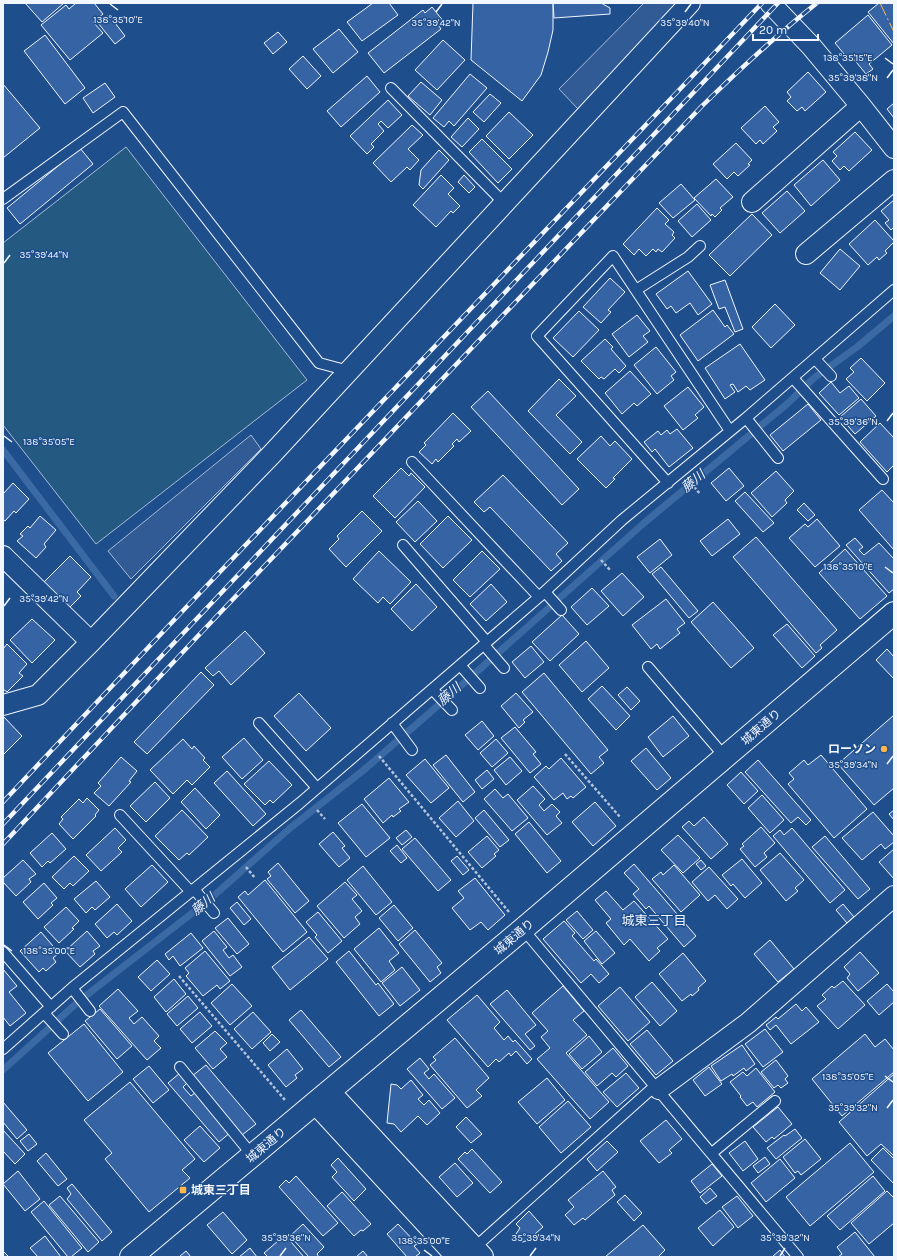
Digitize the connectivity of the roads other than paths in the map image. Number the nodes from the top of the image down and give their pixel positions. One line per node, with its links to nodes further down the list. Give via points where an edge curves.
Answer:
1 (690, 3): 9 (street)
2 (770, 3): 4 (street, via 811,46)
3 (391, 88): 9 (lane)
4 (861, 106): 5 (street); 8 (street)
5 (893, 146)
6 (894, 180): 11 (street)
7 (3, 199): 15 (lane, via 123,112 319,363)
8 (752, 202)
9 (505, 204): 15 (street)
10 (700, 246): 12 (lane, via 688,257)
11 (806, 254)
12 (636, 290): 19 (lane); 23 (lane, via 613,256 537,336)
13 (894, 290): 14 (lane)
14 (817, 362): 16 (lane); 17 (lane)
15 (349, 371): 29 (street)
16 (830, 376)
17 (794, 378): 18 (lane); 22 (lane)
18 (748, 420): 19 (lane); 20 (lane)
19 (730, 431): 23 (lane)
20 (778, 458)
21 (412, 462): 26 (lane)
22 (883, 479)
23 (668, 483): 26 (lane, via 622,520)
24 (403, 545): 30 (lane)
25 (3, 556): 29 (street)
26 (544, 596): 27 (lane); 30 (lane)
27 (560, 610)
28 (894, 613): 41 (main road, 城東通り)
29 (90, 642): 36 (street, via 38,695)
30 (486, 646): 32 (lane); 33 (lane)
31 (648, 667): 41 (lane)
32 (462, 668): 34 (lane); 35 (lane)
33 (504, 668)
34 (480, 688)
35 (435, 692): 37 (lane); 39 (lane)
36 (3, 705)
37 (452, 710)
38 (259, 723): 42 (lane)
39 (395, 726): 40 (lane); 42 (lane)
40 (412, 750)
41 (725, 757): 47 (main road, 城東通り)
42 (317, 788): 44 (lane)
43 (120, 815): 44 (lane)
44 (194, 892): 46 (lane); 49 (lane)
45 (894, 896): 55 (street, via 748,1023)
46 (214, 913)
47 (524, 929): 55 (lane); 57 (main road, 城東通り)
48 (3, 952): 51 (lane)
49 (74, 991): 50 (lane); 51 (lane)
50 (90, 1011)
51 (48, 1013): 52 (lane); 53 (lane)
52 (63, 1034)
53 (3, 1049)
54 (180, 1067): 59 (lane)
55 (657, 1087): 58 (lane); 60 (lane)
56 (774, 1102): 58 (lane)
57 (315, 1104): 59 (main road, 城東通り); 60 (main road)
58 (712, 1153): 62 (lane)
59 (253, 1156): 61 (main road, 城東通り)
60 (469, 1255)
61 (131, 1257)
62 (798, 1257)

